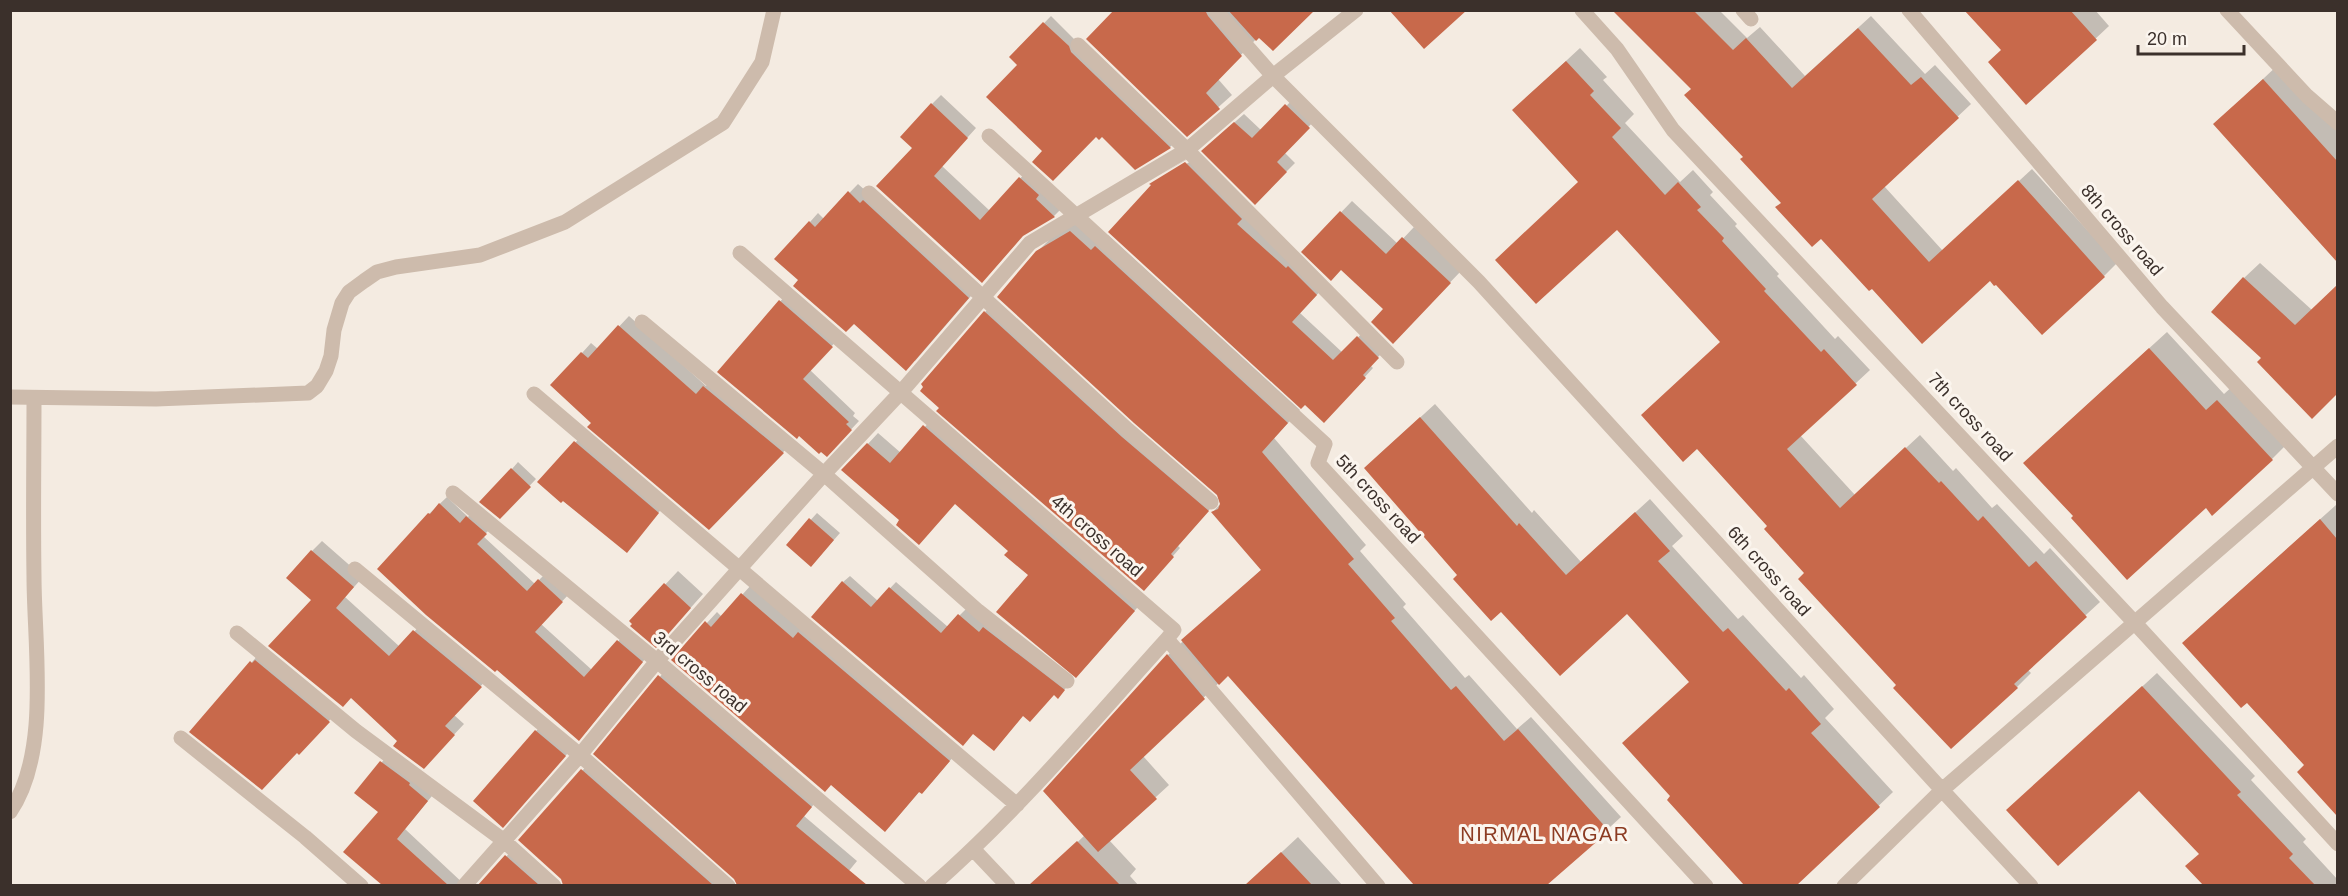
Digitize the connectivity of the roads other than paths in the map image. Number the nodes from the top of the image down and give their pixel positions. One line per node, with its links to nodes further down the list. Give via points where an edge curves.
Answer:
1 (774, 10): 21 (street, via 762,62 723,123 565,222 480,255 396,267 364,281 342,303 332,356 317,386 308,393)
2 (1215, 10): 8 (street)
3 (1356, 10): 8 (street)
4 (1582, 10): 30 (street, 7th cross road, via 1617,49 1673,130)
5 (1909, 10): 23 (street, 8th cross road, via 2162,307)
6 (2227, 10): 9 (street)
7 (1077, 45): 11 (street)
8 (1273, 76): 11 (street); 37 (street, 6th cross road, via 1479,282)
9 (2337, 123)
10 (989, 136): 13 (street, 5th cross road)
11 (1187, 150): 13 (street); 17 (street)
12 (869, 192): 15 (street)
13 (1077, 216): 15 (street, via 1030,243); 51 (street, 5th cross road, via 1325,444 1318,463)
14 (740, 253): 18 (street, 4th cross road)
15 (985, 298): 18 (street); 27 (street)
16 (642, 322): 24 (street)
17 (1397, 362)
18 (902, 391): 24 (street); 32 (street, 4th cross road, via 1174,630)
19 (534, 394): 28 (street)
20 (10, 397): 21 (street)
21 (34, 399): 39 (street, via 38,710 29,773)
22 (2337, 446): 23 (street)
23 (2314, 468): 26 (street, 8th cross road); 30 (street)
24 (824, 474): 28 (street); 34 (street, via 978,611)
25 (453, 493): 33 (street, 3rd cross road)
26 (2337, 494)
27 (1211, 502)
28 (740, 568): 33 (street); 38 (street)
29 (355, 569): 36 (street)
30 (2134, 622): 37 (street); 41 (street, 7th cross road)
31 (237, 633): 40 (street, via 356,731)
32 (1167, 639): 38 (street); 50 (street, 4th cross road)
33 (657, 661): 36 (street); 47 (street, 3rd cross road)
34 (1067, 681)
35 (181, 738): 43 (street)
36 (580, 755): 40 (street); 46 (street)
37 (1942, 790): 52 (street); 53 (street, 6th cross road)
38 (1017, 805): 42 (street)
39 (10, 812)
40 (503, 840): 44 (street); 45 (street)
41 (2337, 844)
42 (974, 850): 48 (street); 49 (street)
43 (361, 885)
44 (464, 885)
45 (554, 885)
46 (728, 885)
47 (920, 885)
48 (932, 885)
49 (1008, 885)
50 (1378, 885)
51 (1706, 885)
52 (1844, 885)
53 (2031, 885)

